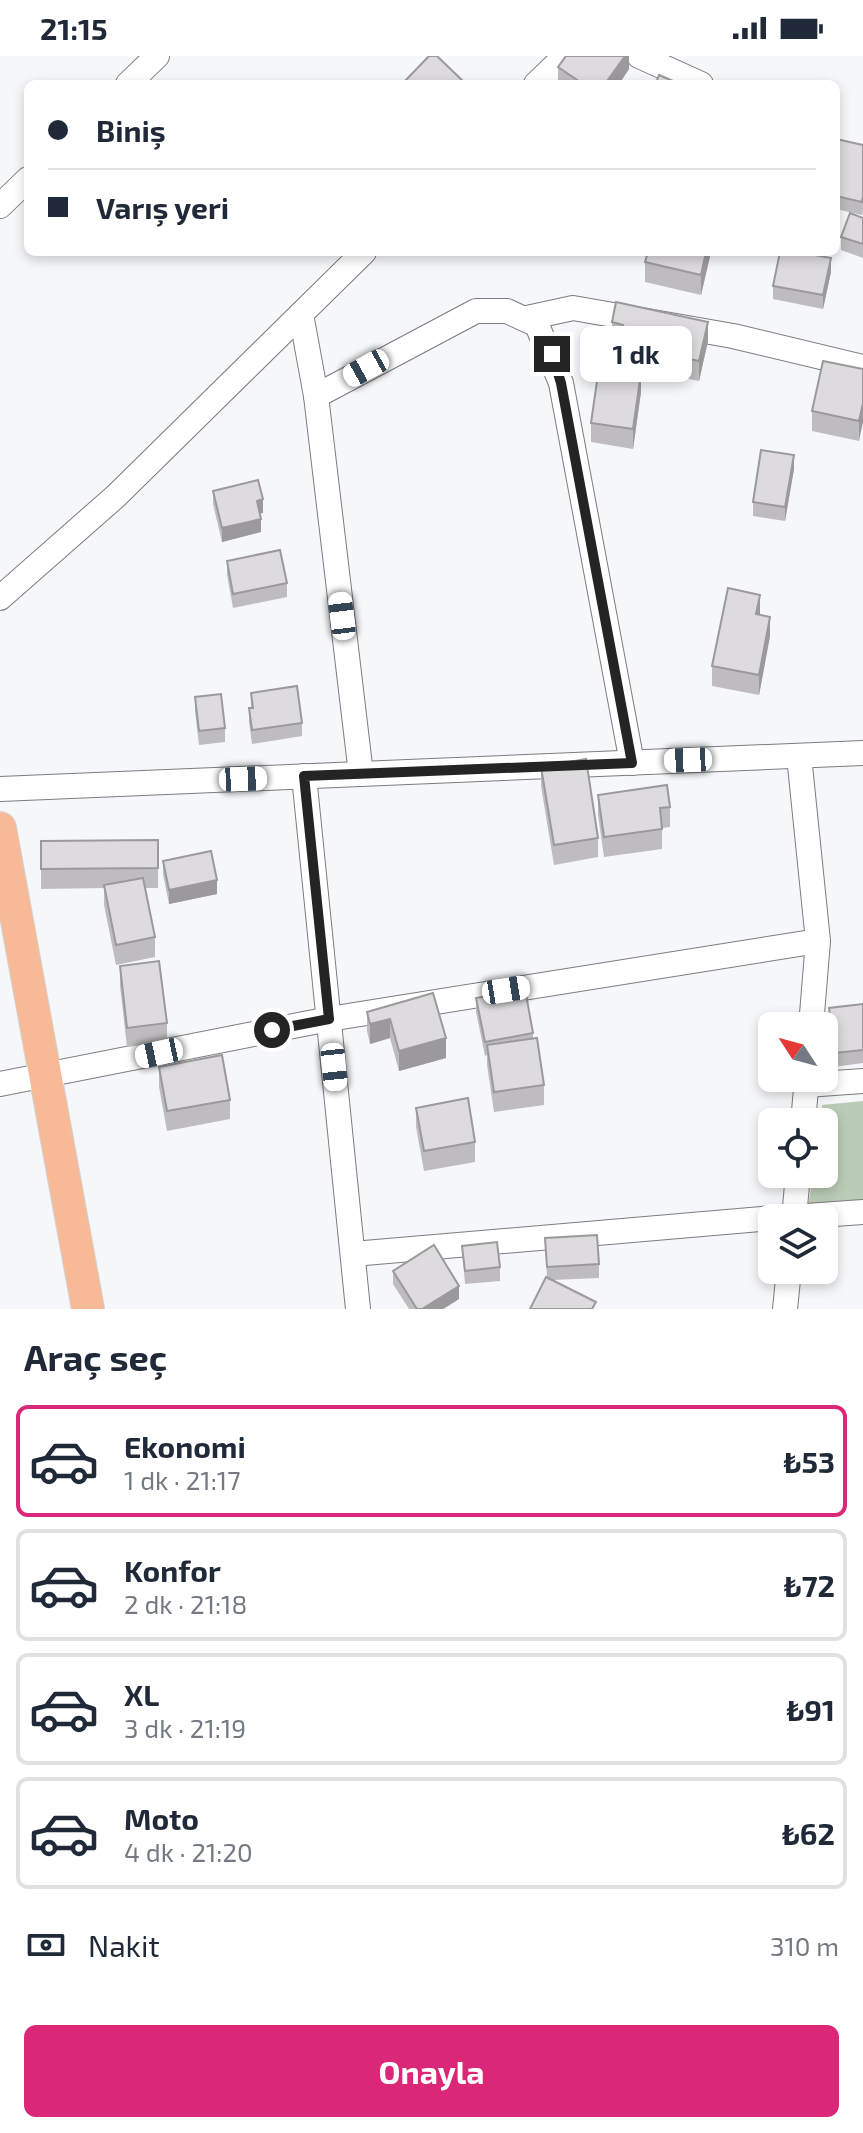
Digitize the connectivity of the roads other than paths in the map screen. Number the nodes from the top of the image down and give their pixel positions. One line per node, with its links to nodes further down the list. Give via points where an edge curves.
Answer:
1 (157, 56): 4 (street)
2 (565, 56): 5 (street)
3 (639, 56): 6 (street)
4 (132, 80)
5 (540, 80)
6 (692, 80)
7 (24, 183): 8 (street)
8 (0, 206)
9 (360, 256): 10 (street)
10 (301, 314): 13 (street); 14 (street, via 116,496)
11 (527, 318): 12 (street, via 573,308 733,336); 13 (street, via 507,311 476,311); 17 (street, via 543,333 561,383)
12 (863, 367)
13 (316, 396): 18 (street)
14 (0, 598)
15 (863, 753): 16 (street)
16 (799, 756): 17 (street); 22 (street)
17 (632, 763): 18 (street)
18 (361, 774): 19 (street)
19 (304, 776): 20 (street); 24 (street)
20 (0, 789)
21 (0, 828): 25 (main road)
22 (818, 941): 23 (street); 24 (street)
23 (812, 1012)
24 (329, 1019): 25 (street); 32 (street)
25 (46, 1076): 28 (street); 34 (main road)
26 (838, 1081): 27 (street)
27 (863, 1081)
28 (0, 1084)
29 (863, 1212): 30 (street)
30 (838, 1214)
31 (758, 1220): 32 (street)
32 (353, 1254): 35 (street)
33 (788, 1284): 36 (street)
34 (88, 1309)
35 (358, 1309)
36 (785, 1309)

